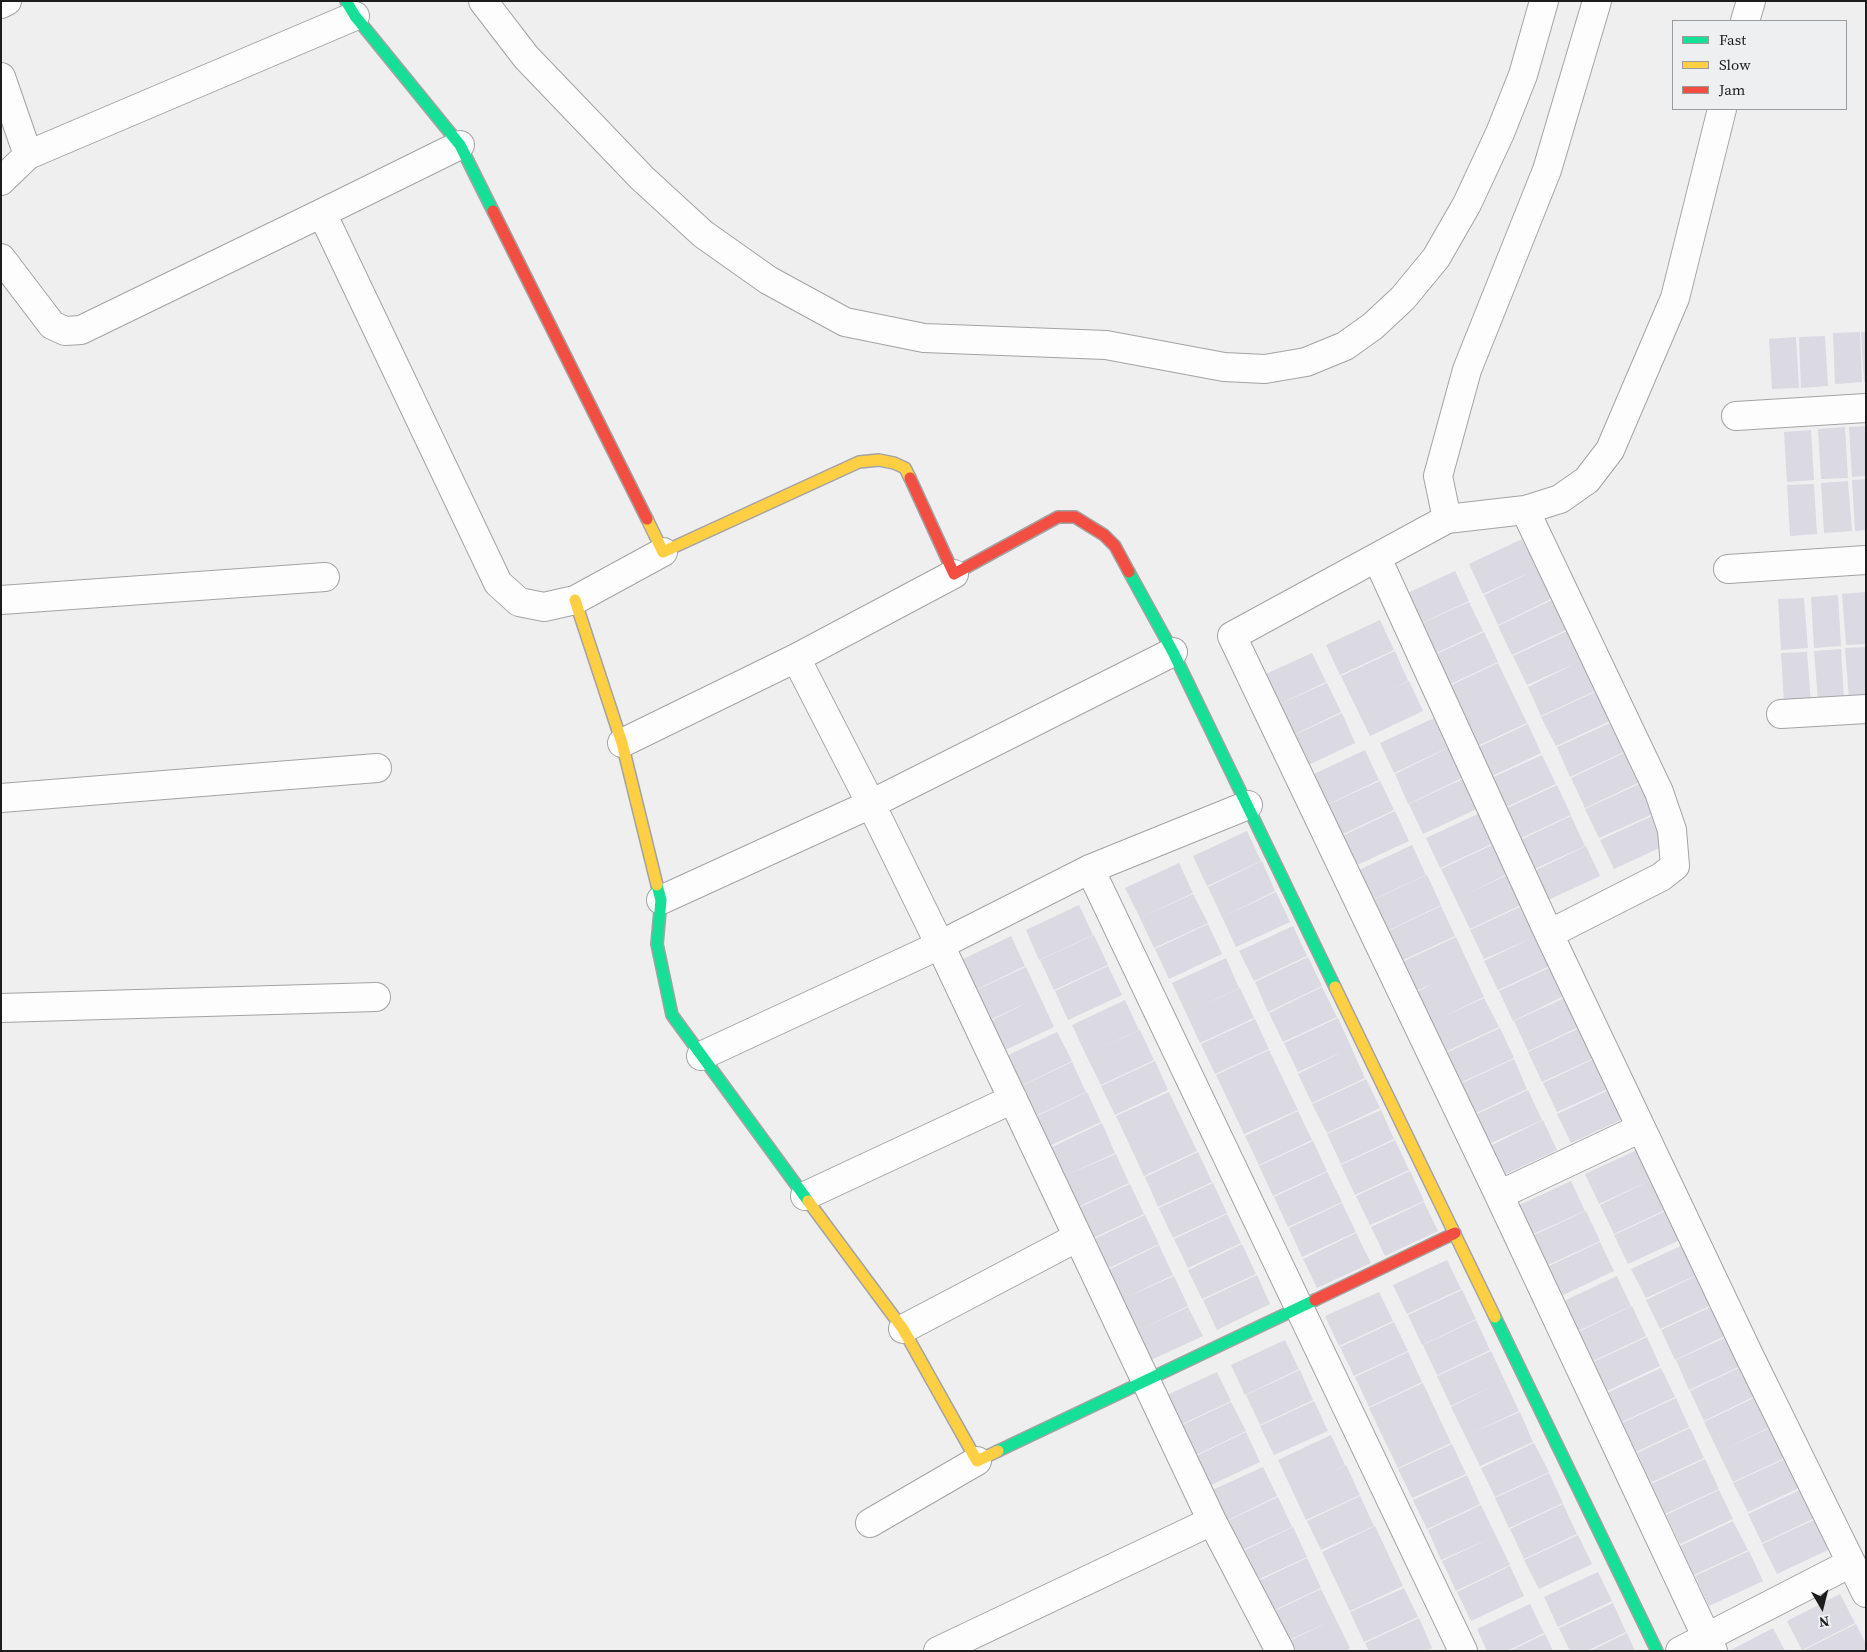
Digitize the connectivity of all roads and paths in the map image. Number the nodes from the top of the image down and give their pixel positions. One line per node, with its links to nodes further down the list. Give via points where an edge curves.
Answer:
1 (7, 1): 6 (street)
2 (483, 1): 3 (street, via 526,57 642,178 703,234 768,280 845,322 924,338 1106,345 1224,367 1265,369 1306,362 1345,346 1397,304 1436,258 1467,204 1500,133 1523,75)
3 (1544, 1)
4 (1597, 1): 19 (street, via 1547,170 1467,370 1438,476)
5 (1751, 1): 8 (street)
6 (1, 4)
7 (351, 8): 11 (street); 12 (street)
8 (1745, 20)
9 (1, 77): 12 (street)
10 (1722, 110): 18 (street, via 1675,298 1610,450 1587,480 1560,500)
11 (460, 145): 14 (street); 20 (street)
12 (28, 155): 13 (street)
13 (1, 181)
14 (322, 213): 15 (street, via 81,330 64,331 52,325); 27 (street, via 498,583 519,602 544,607)
15 (1, 258)
16 (1866, 408): 17 (street)
17 (1736, 416)
18 (1525, 510): 19 (street); 39 (street, via 1659,792 1672,830 1675,866 1661,877)
19 (1447, 519): 21 (street)
20 (663, 552): 24 (street, via 838,470 860,462 879,460 905,468); 27 (street)
21 (1377, 558): 39 (street); 46 (street, via 1232,636)
22 (1866, 560): 23 (street)
23 (1728, 569)
24 (954, 574): 28 (street, via 1058,517 1075,518 1104,535 1115,546); 29 (street)
25 (325, 577): 26 (street)
26 (1, 600)
27 (576, 600): 32 (street)
28 (1173, 652): 35 (street); 36 (street)
29 (796, 658): 32 (street); 35 (street)
30 (1866, 709): 31 (street)
31 (1781, 714)
32 (622, 743): 38 (street)
33 (377, 768): 34 (street)
34 (1, 798)
35 (871, 804): 38 (street); 40 (street)
36 (1248, 805): 37 (street); 48 (street)
37 (1090, 869): 40 (street); 50 (street)
38 (661, 900): 43 (street, via 657,944 668,1000 672,1015)
39 (1550, 934): 45 (street)
40 (940, 944): 43 (street); 44 (street)
41 (376, 997): 42 (street)
42 (1, 1008)
43 (701, 1056): 47 (street)
44 (1013, 1099): 47 (street); 49 (street)
45 (1641, 1128): 46 (street); 56 (street)
46 (1499, 1195): 58 (street)
47 (805, 1196): 51 (street)
48 (1455, 1233): 50 (street); 62 (street)
49 (1078, 1238): 51 (street); 52 (street)
50 (1300, 1309): 52 (street); 61 (street)
51 (903, 1329): 53 (street)
52 (1146, 1380): 53 (street); 54 (street)
53 (978, 1461): 55 (street)
54 (1212, 1521): 59 (street); 60 (street)
55 (870, 1523)
56 (1851, 1563): 57 (street); 58 (street)
57 (1866, 1593)
58 (1709, 1643): 63 (street)
59 (938, 1651)
60 (1280, 1651)
61 (1463, 1651)
62 (1657, 1651)
63 (1680, 1651)

